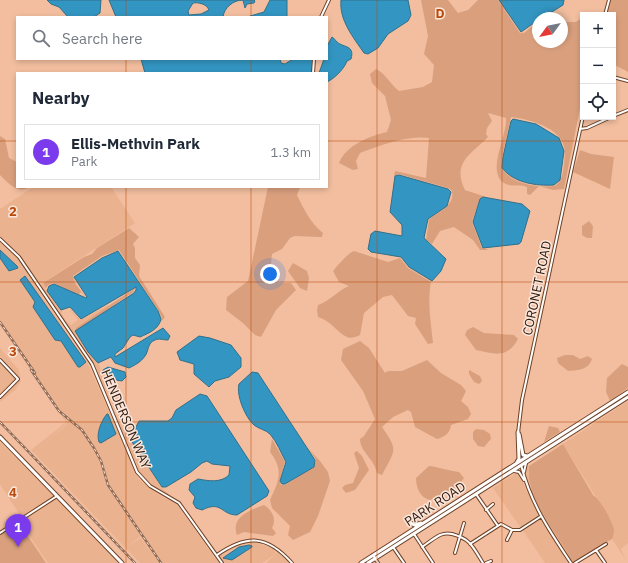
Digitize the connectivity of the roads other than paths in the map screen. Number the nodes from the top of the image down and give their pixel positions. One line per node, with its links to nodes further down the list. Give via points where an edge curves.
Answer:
1 (329, 0): 4 (street)
2 (609, 0): 3 (street)
3 (606, 12)
4 (321, 16)
5 (314, 60): 6 (street)
6 (313, 72)
7 (616, 78): 8 (street)
8 (628, 81)
9 (628, 110): 10 (street)
10 (616, 115)
11 (582, 120): 13 (street, CORONET ROAD)
12 (605, 120): 13 (street)
13 (580, 129): 19 (street, CORONET ROAD, via 522,400)
14 (0, 239): 50 (street, HENDERSON WAY, via 17,254 92,364 137,472 150,486 179,503)
15 (0, 360): 18 (street, via 18,379)
16 (628, 392): 21 (main road)
17 (628, 397): 23 (main road)
18 (0, 398)
19 (518, 432): 22 (main road, via 521,452 524,456); 24 (street, CORONET ROAD); 25 (main road, via 519,460)
20 (0, 437): 30 (main road)
21 (546, 445): 22 (main road); 24 (main road)
22 (529, 456): 24 (main road)
23 (528, 461): 24 (main road); 28 (street, via 524,467)
24 (521, 463): 25 (main road); 26 (main road, PARK ROAD); 27 (main road); 28 (street, CORONET ROAD)
25 (516, 464): 29 (main road)
26 (510, 472): 27 (main road, PARK ROAD); 28 (street, via 520,472)
27 (494, 482): 29 (main road, PARK ROAD)
28 (526, 485): 34 (street)
29 (475, 492): 32 (street); 33 (main road, PARK ROAD); 40 (main road, PARK ROAD)
30 (57, 496): 41 (street); 53 (main road)
31 (493, 504): 32 (street)
32 (486, 510): 38 (street)
33 (435, 516): 35 (main road, PARK ROAD); 40 (main road)
34 (540, 517): 39 (street, via 520,530); 63 (street)
35 (424, 522): 36 (main road, via 415,525); 40 (main road, PARK ROAD)
36 (410, 523)
37 (464, 523): 42 (street)
38 (498, 526): 39 (street, via 504,524); 44 (street)
39 (512, 530): 43 (street)
40 (413, 532): 46 (main road, PARK ROAD); 47 (street); 51 (main road, PARK ROAD)
41 (0, 533)
42 (460, 536): 44 (street); 47 (street, via 441,534); 49 (street)
43 (507, 540)
44 (470, 544): 61 (street)
45 (606, 544): 48 (street)
46 (393, 547): 51 (main road, PARK ROAD); 59 (street)
47 (422, 547): 60 (street)
48 (596, 550): 64 (street); 65 (street)
49 (455, 553)
50 (216, 556): 54 (street, HENDERSON WAY); 55 (street, via 236,544 254,540 273,546)
51 (374, 557): 56 (main road, PARK ROAD); 57 (main road, PARK ROAD); 58 (street)
52 (491, 561): 62 (street)
53 (122, 563)
54 (222, 563)
55 (292, 563)
56 (361, 563)
57 (368, 563)
58 (378, 563)
59 (404, 563)
60 (433, 563)
61 (483, 563)
62 (486, 563)
63 (571, 563)
64 (575, 563)
65 (605, 563)

